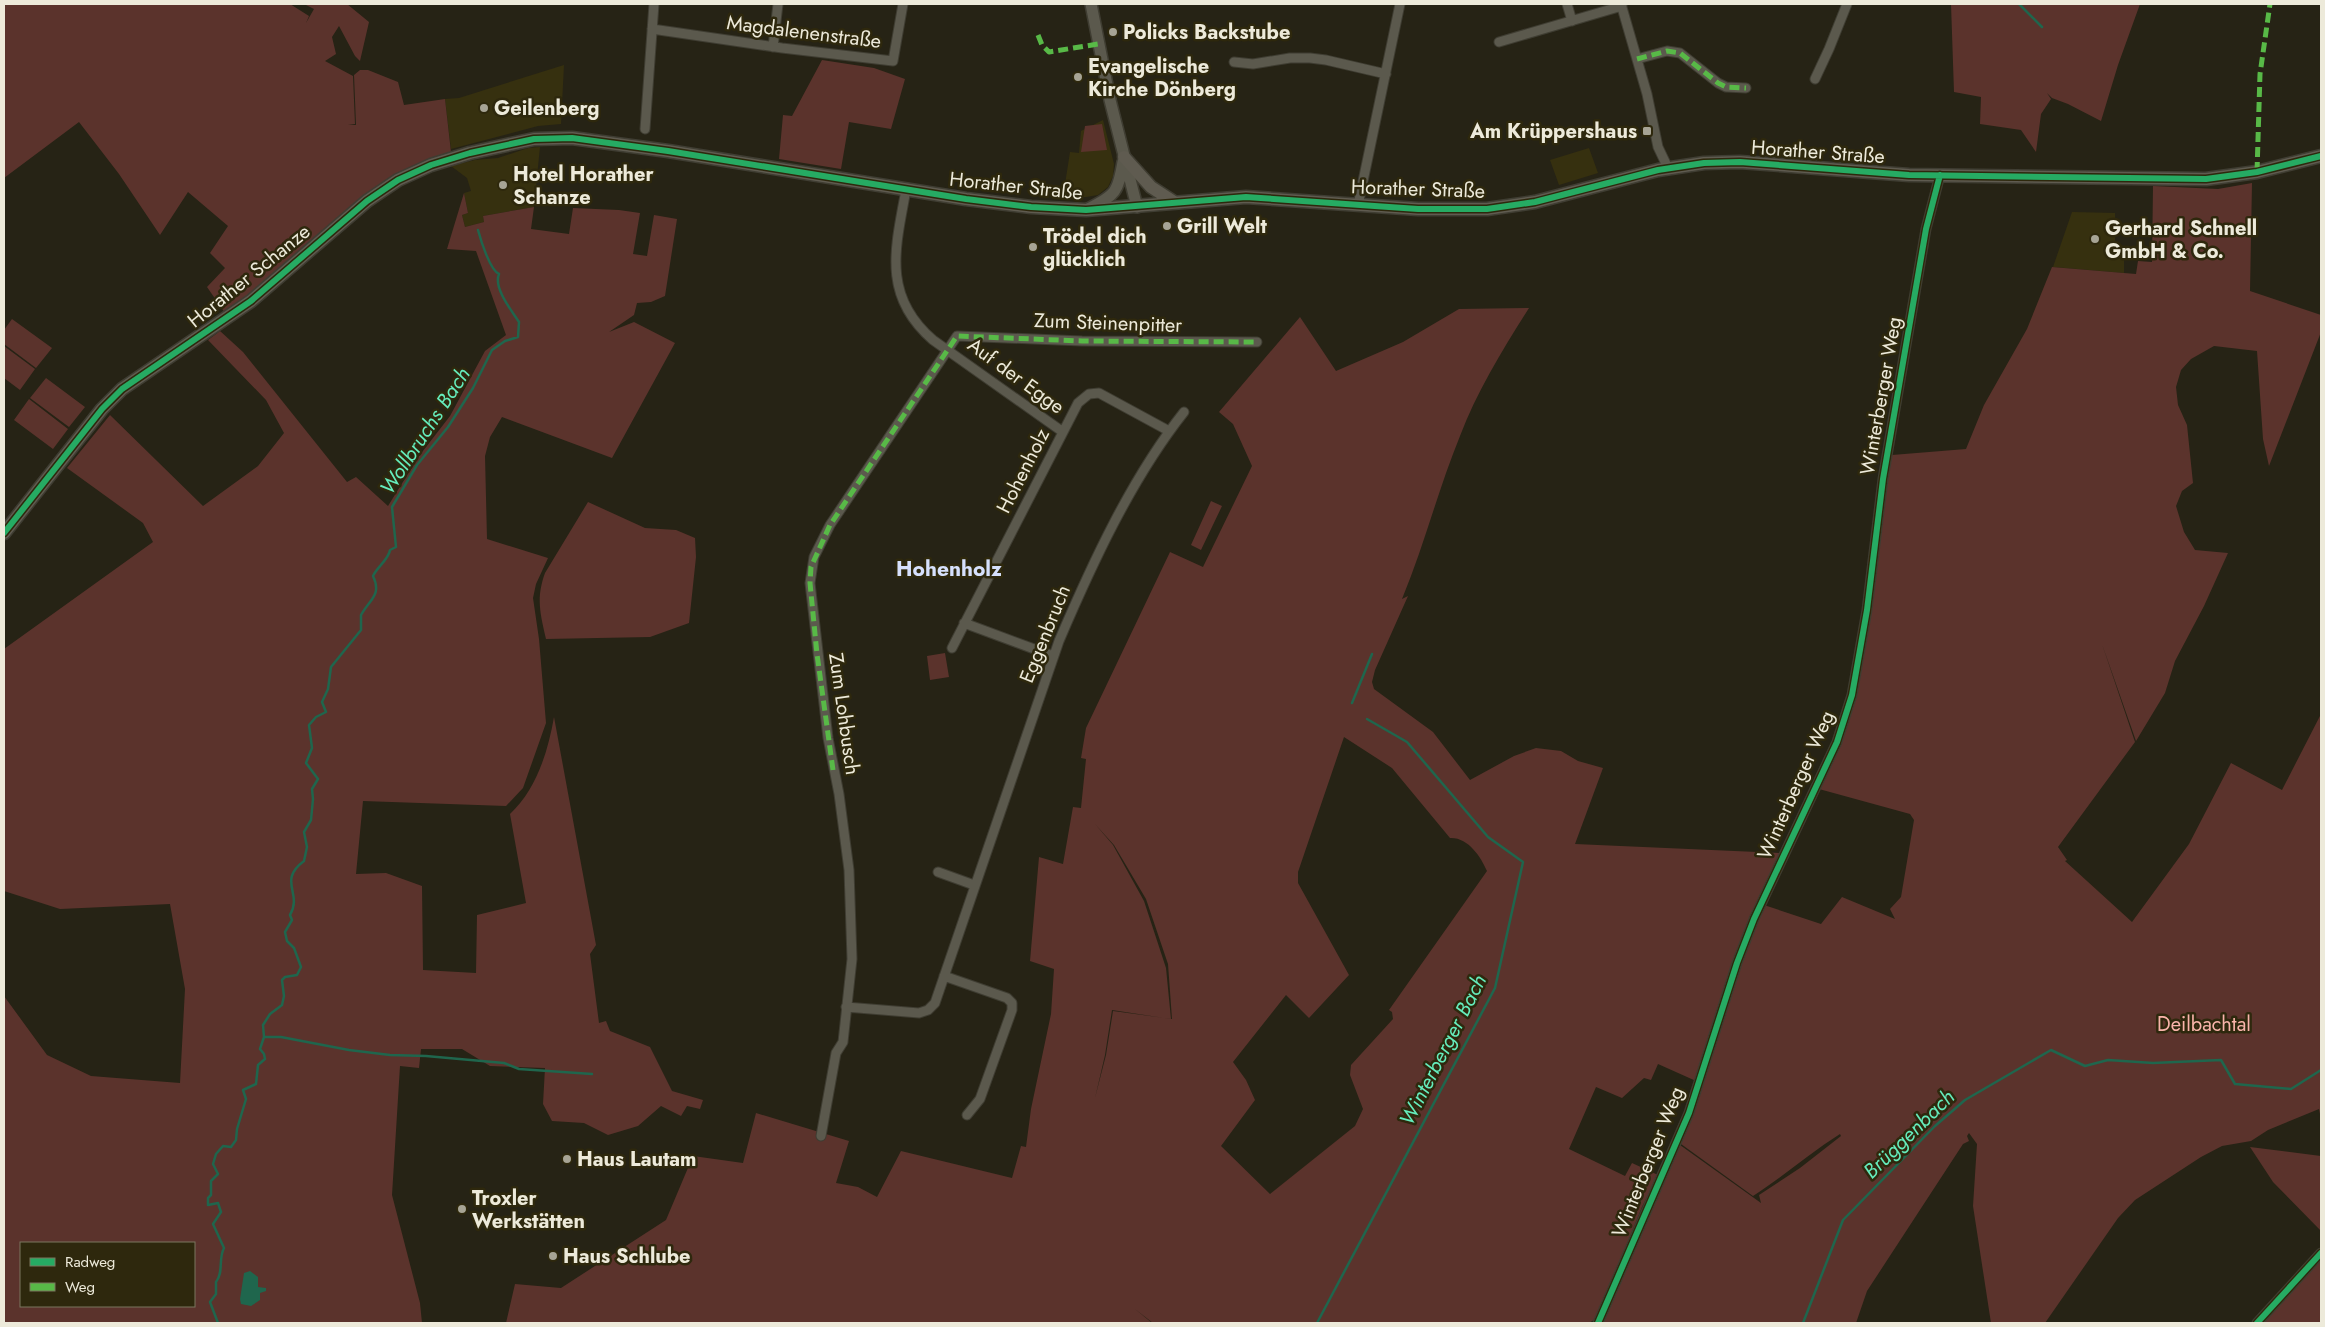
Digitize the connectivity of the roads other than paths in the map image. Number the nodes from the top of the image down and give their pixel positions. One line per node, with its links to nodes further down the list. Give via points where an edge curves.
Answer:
1 (654, 4): 10 (street)
2 (778, 4): 12 (street)
3 (903, 4): 12 (street, Magdalenenstraße, via 893,61)
4 (1091, 4): 21 (street)
5 (1400, 4): 15 (street)
6 (1566, 4): 9 (street)
7 (1846, 4): 16 (street)
8 (1622, 5): 9 (street); 13 (street)
9 (1572, 21): 11 (street)
10 (652, 29): 12 (street, Magdalenenstraße); 18 (street)
11 (1499, 42)
12 (773, 47)
13 (1637, 59): 17 (street, via 1667,51 1680,53 1718,83 1726,87); 22 (street, via 1658,147)
14 (1234, 62): 15 (street, via 1253,64 1310,58)
15 (1386, 74): 26 (street)
16 (1815, 79)
17 (1746, 88)
18 (645, 129)
19 (572, 138): 24 (main road, Horather Straße, via 660,149); 35 (main road, Horather Schanze, via 510,143 453,158 398,180 367,201 251,301 122,389 102,409)
20 (2321, 156): 23 (main road, Horather Straße, via 2257,172 2206,179)
21 (1124, 157): 25 (main road, via 1150,187); 27 (street); 28 (street, via 1120,183 1110,198)
22 (1668, 168): 23 (main road, Horather Straße, via 1740,162); 26 (main road, Horather Straße, via 1535,202 1488,208)
23 (1940, 175): 46 (street, Winterberger Weg, via 1926,229 1883,479 1867,610 1852,695 1837,742 1754,919 1688,1113)
24 (906, 190): 28 (main road, Horather Straße, via 1031,208); 31 (street, Auf der Egge, via 897,240 896,276 911,316 921,329)
25 (1174, 202): 26 (main road, Horather Straße, via 1246,197); 27 (main road, Horather Straße)
26 (1358, 204)
27 (1137, 207): 28 (main road, Horather Straße)
28 (1086, 210)
29 (957, 336): 30 (street, Zum Steinenpitter); 31 (street, Zum Lohbusch)
30 (1258, 342)
31 (948, 349): 34 (street, Auf der Egge); 42 (street, Zum Lohbusch, via 830,525 811,566 810,583 828,738 849,870 852,959)
32 (1184, 412): 33 (street, Eggenbruch)
33 (1169, 431): 34 (street, Hohenholz, via 1098,393 1089,394 1078,403); 38 (street, Eggenbruch, via 1103,545)
34 (1063, 432): 36 (street, Hohenholz)
35 (4, 533)
36 (964, 623): 37 (street, Hohenholz); 38 (street)
37 (952, 648)
38 (1053, 656): 40 (street, Eggenbruch)
39 (938, 872): 40 (street)
40 (974, 885): 41 (street, Eggenbruch)
41 (944, 976): 42 (street, Eggenbruch, via 935,1003 919,1013); 43 (street, via 1007,998 1012,1003 980,1099)
42 (846, 1007): 44 (street, Zum Lohbusch, via 843,1042 836,1053)
43 (967, 1115)
44 (821, 1136)
45 (2321, 1253): 47 (street)
46 (1598, 1323)
47 (2257, 1323)

